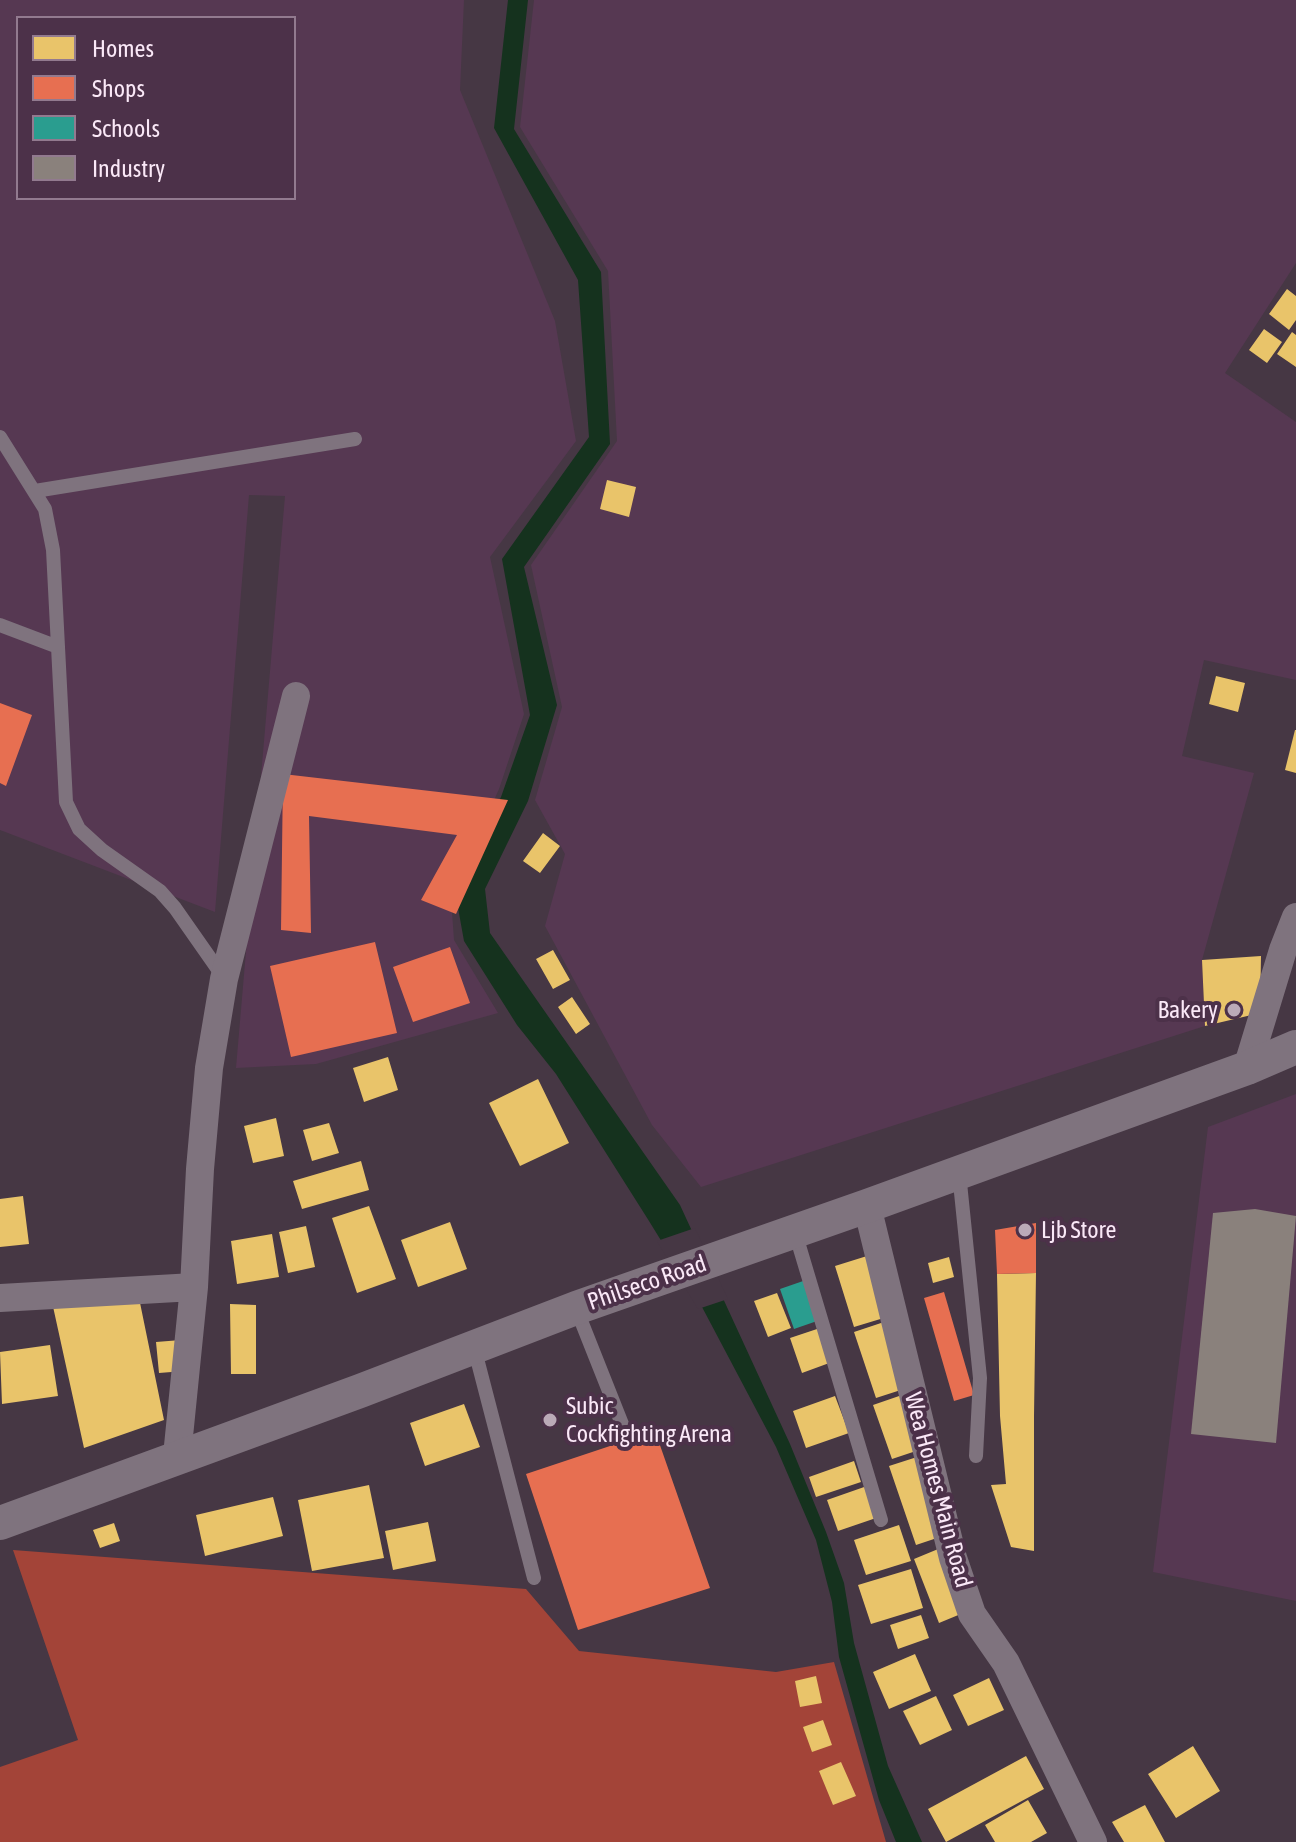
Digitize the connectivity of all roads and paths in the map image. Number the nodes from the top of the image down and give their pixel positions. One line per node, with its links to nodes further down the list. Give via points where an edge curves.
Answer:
1 (0, 437): 3 (lane)
2 (355, 439): 3 (lane)
3 (35, 491): 5 (lane, via 45,509 53,550)
4 (0, 625): 5 (lane)
5 (58, 647): 8 (lane, via 66,802 79,829 160,891)
6 (296, 696): 8 (street)
7 (1296, 917): 10 (street)
8 (224, 979): 14 (street, via 205,1108)
9 (1296, 1047): 10 (street, Philseco Road)
10 (1247, 1068): 11 (street, Philseco Road)
11 (959, 1173): 12 (street, Philseco Road); 20 (lane, via 980,1378)
12 (867, 1206): 13 (street, Philseco Road); 24 (street, Wea Homes Main Road, via 953,1558 972,1614 1006,1663)
13 (795, 1232): 16 (street, Philseco Road); 21 (lane)
14 (194, 1287): 15 (street); 19 (street)
15 (0, 1298)
16 (576, 1308): 17 (street, Philseco Road); 18 (lane)
17 (474, 1347): 19 (street, Philseco Road); 23 (lane)
18 (626, 1434)
19 (177, 1456): 22 (street, Philseco Road)
20 (976, 1456)
21 (881, 1520)
22 (0, 1523)
23 (534, 1578)
24 (1093, 1842)

